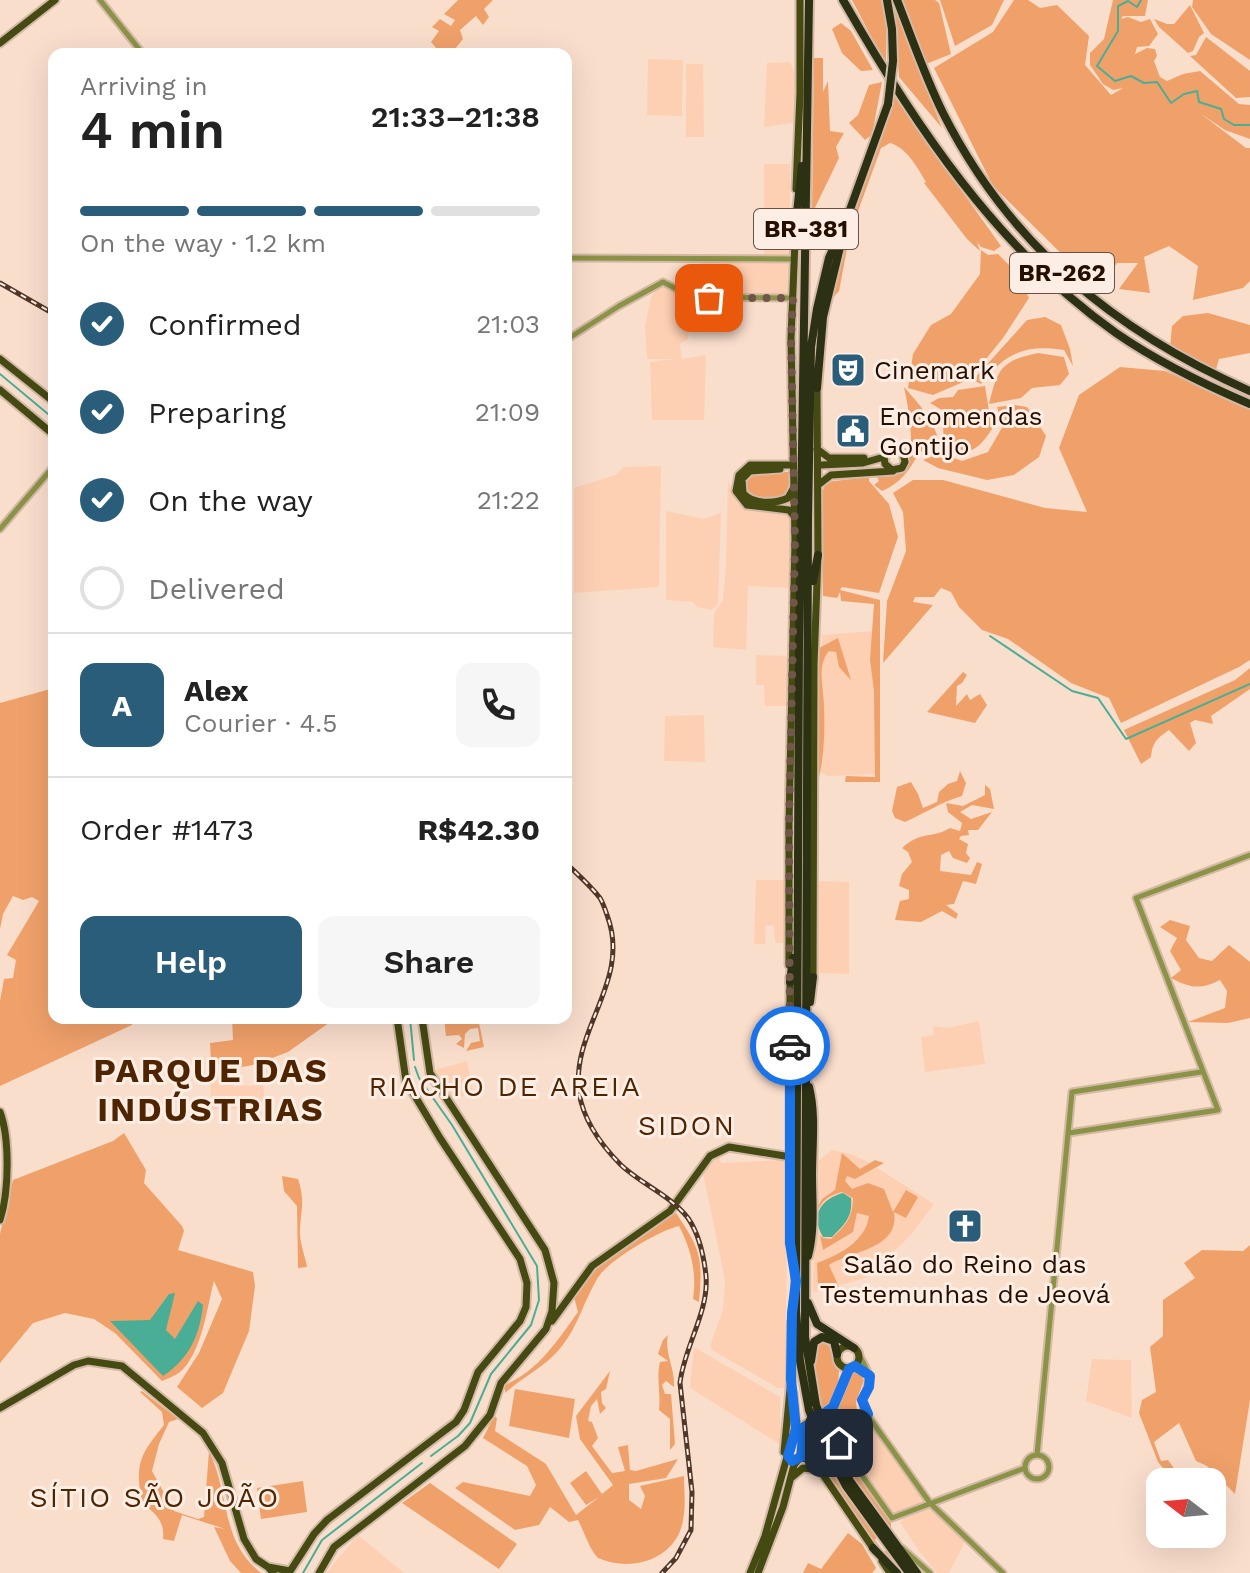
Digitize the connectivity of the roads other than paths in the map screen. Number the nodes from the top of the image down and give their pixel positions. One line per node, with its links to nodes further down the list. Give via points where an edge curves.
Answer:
1 (55, 0): 8 (main road)
2 (100, 0): 9 (street)
3 (800, 0): 12 (main road, BR-381)
4 (809, 0): 10 (highway, BR-381)
5 (843, 0): 22 (highway, BR-262, via 934,143 1040,271 1153,357)
6 (887, 0): 11 (highway, BR-381, bridge, via 893,61 888,104)
7 (897, 0): 20 (highway, BR-262, via 942,112 1020,228 1079,289 1120,320 1204,371)
8 (0, 43)
9 (138, 48)
10 (807, 122): 12 (highway, BR-381); 32 (highway, BR-381)
11 (847, 218): 18 (highway, BR-381, via 819,345); 35 (highway, BR-381, via 829,258 811,347)
12 (796, 222): 14 (main road, BR-381)
13 (572, 258): 14 (street)
14 (795, 259): 15 (main road, BR-381)
15 (793, 298): 16 (street, via 689,295 663,282); 28 (main road, BR-381)
16 (572, 336)
17 (0, 359): 21 (main road)
18 (817, 388): 24 (main road, BR-381)
19 (0, 390): 23 (main road)
20 (1250, 391)
21 (48, 397)
22 (1250, 404)
23 (48, 430)
24 (817, 449): 25 (main road, via 829,458); 29 (main road, BR-381)
25 (885, 455): 26 (main road); 26 (main road, via 895,449 903,453 904,465); 26 (main road, via 821,467)
26 (892, 470): 29 (main road, via 831,475)
27 (48, 473): 31 (street)
28 (795, 483): 30 (main road, BR-381); 30 (main road, via 788,498 753,501 741,489 750,471 791,468 750,465 739,475 736,491 747,505 789,510)
29 (817, 486): 33 (main road, BR-381)
30 (795, 518): 34 (main road, BR-381)
31 (0, 529)
32 (800, 555): 34 (highway); 37 (highway, BR-381)
33 (818, 555): 35 (highway); 38 (main road, BR-381)
34 (794, 593): 39 (main road, BR-381)
35 (809, 638): 42 (highway, BR-381)
36 (1250, 855): 43 (street, via 1136,898)
37 (800, 862): 39 (highway); 50 (highway, BR-381)
38 (813, 977): 42 (highway, BR-381)
39 (790, 982): 46 (main road, BR-381)
40 (398, 1024): 78 (main road, via 406,1081 520,1259 526,1307 478,1372 456,1422 327,1520)
41 (423, 1024): 51 (main road, via 430,1073 545,1250)
42 (805, 1043): 50 (highway, BR-381, via 812,1101 812,1235)
43 (1201, 1072): 45 (street, via 1072,1092); 45 (street, via 1218,1110)
44 (0, 1112): 47 (main road, via 5,1135)
45 (1069, 1133): 66 (street)
46 (791, 1157): 49 (main road, BR-381); 52 (main road, via 729,1147 716,1152 670,1211 602,1257)
47 (3, 1197): 48 (main road)
48 (0, 1220)
49 (790, 1243): 50 (highway, BR-381)
50 (800, 1276): 54 (highway, via 813,1319); 58 (highway, BR-381); 59 (highway, via 792,1313); 61 (highway, BR-381, via 800,1361)
51 (554, 1297): 52 (main road); 53 (main road)
52 (567, 1300): 53 (main road)
53 (546, 1329): 79 (main road, via 501,1383 490,1415 465,1446 334,1547)
54 (856, 1350): 55 (main road, via 844,1347); 56 (main road, via 859,1360); 57 (street)
55 (837, 1354): 56 (main road, via 837,1361); 58 (highway, BR-381, via 834,1341 818,1339 812,1348)
56 (848, 1367): 57 (street); 63 (main road, via 827,1413)
57 (870, 1376): 62 (street, via 862,1400)
58 (810, 1378): 61 (highway, BR-381)
59 (791, 1379): 64 (main road); 72 (main road)
60 (0, 1408): 77 (main road, via 74,1365 88,1361 122,1366 203,1433 222,1463 244,1539 256,1559)
61 (813, 1408): 65 (highway, BR-381, bridge)
62 (868, 1414): 74 (street); 74 (street, via 838,1439 845,1453 890,1517)
63 (807, 1424): 64 (main road); 68 (main road)
64 (796, 1429): 67 (main road)
65 (820, 1429): 75 (highway, BR-381); 84 (highway, BR-381, via 846,1486)
66 (1037, 1455): 69 (street); 69 (street, via 1047,1460 1045,1475 1034,1478)
67 (788, 1456): 68 (main road); 72 (main road)
68 (799, 1458): 70 (main road, via 811,1459); 71 (main road)
69 (1025, 1468): 74 (street)
70 (821, 1470): 71 (main road, via 803,1468); 76 (main road)
71 (790, 1480): 73 (main road)
72 (778, 1490): 73 (main road); 80 (main road)
73 (786, 1496): 81 (main road)
74 (930, 1503): 87 (street)
75 (895, 1543): 85 (highway, BR-381); 86 (street)
76 (873, 1548): 82 (main road); 83 (highway)
77 (271, 1570): 78 (main road)
78 (290, 1572)
79 (319, 1573)
80 (750, 1573)
81 (758, 1573)
82 (890, 1573)
83 (897, 1573)
84 (909, 1573)
85 (917, 1573)
86 (930, 1573)
87 (1003, 1573)

